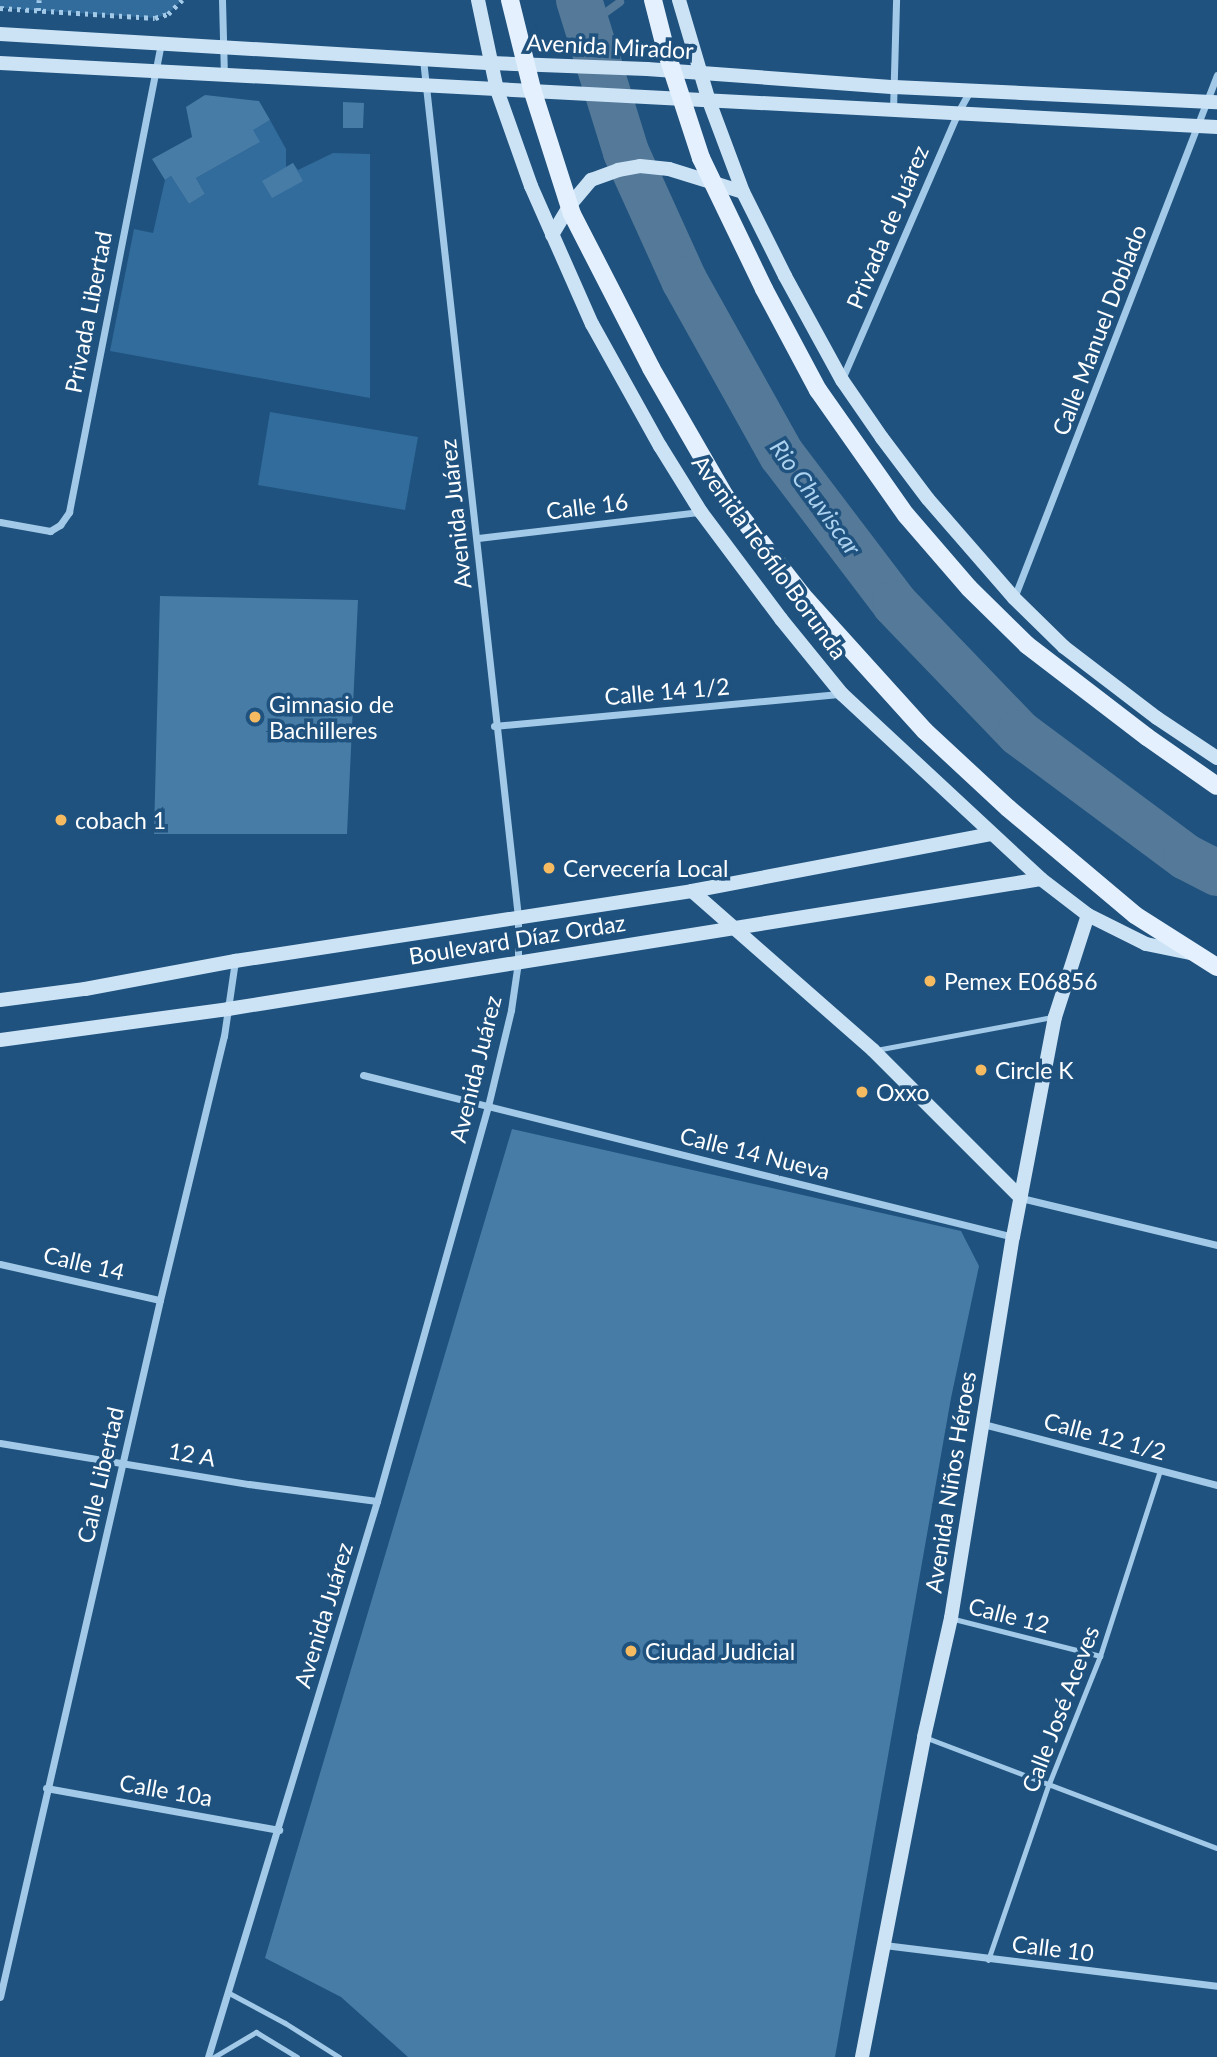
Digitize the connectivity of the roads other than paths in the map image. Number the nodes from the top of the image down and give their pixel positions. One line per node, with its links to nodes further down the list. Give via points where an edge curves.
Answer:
1 (222, 0): 9 (street)
2 (478, 0): 12 (main road, Avenida Teófilo Borunda)
3 (510, 0): 44 (main road, bridge, via 532,89 572,214 651,368 725,496 802,595 925,731 1135,915)
4 (653, 0): 37 (main road, bridge, via 701,158 764,289 818,390 906,515 969,588 1027,645)
5 (679, 0): 14 (main road)
6 (896, 0): 18 (street)
7 (0, 34): 8 (main road, Avenida Mirador)
8 (161, 44): 9 (main road, Avenida Mirador); 13 (street, Privada Libertad)
9 (222, 46): 10 (main road, Avenida Mirador); 15 (street)
10 (423, 58): 12 (main road, Avenida Mirador); 17 (street, Avenida Juárez)
11 (0, 63): 13 (main road, Avenida Mirador)
12 (491, 63): 14 (main road, Avenida Mirador); 19 (main road, Avenida Teófilo Borunda)
13 (156, 72): 15 (main road, Avenida Mirador); 31 (street, Privada Libertad, via 69,512 50,531)
14 (700, 72): 18 (main road, Avenida Mirador); 21 (main road)
15 (224, 75): 17 (main road, Avenida Mirador)
16 (1217, 75): 22 (street, Calle Manuel Doblado)
17 (426, 86): 19 (main road, Avenida Mirador); 32 (street, Avenida Juárez)
18 (894, 87): 20 (main road, Avenida Mirador); 23 (street)
19 (497, 90): 21 (main road, Avenida Mirador); 28 (main road, Avenida Teófilo Borunda)
20 (970, 91): 22 (main road, Avenida Mirador); 24 (street, Privada de Juárez)
21 (709, 101): 23 (main road, Avenida Mirador); 27 (main road)
22 (1211, 101): 25 (street, Calle Manuel Doblado)
23 (893, 110): 24 (main road, Avenida Mirador)
24 (957, 114): 25 (main road, Avenida Mirador); 29 (street, Privada de Juárez)
25 (1197, 126): 26 (main road, Avenida Mirador); 33 (street, Calle Manuel Doblado)
26 (1217, 127)
27 (743, 192): 28 (main road, via 669,169 640,166 591,180); 29 (main road)
28 (552, 235): 30 (main road, Avenida Teófilo Borunda, via 592,324)
29 (842, 380): 33 (main road, via 928,499)
30 (701, 512): 32 (street, Calle 16); 34 (main road, Avenida Teófilo Borunda)
31 (0, 522)
32 (478, 538): 35 (street, Avenida Juárez)
33 (1014, 598): 36 (main road, via 1064,648 1157,718)
34 (842, 694): 35 (street, Calle 14 1/2); 38 (main road, Avenida Teófilo Borunda)
35 (495, 726): 42 (street, Avenida Juárez)
36 (1216, 752)
37 (1217, 786)
38 (990, 834): 39 (main road, Avenida Teófilo Borunda); 40 (main road, Boulevard Díaz Ordaz)
39 (1041, 879): 41 (main road, Avenida Teófilo Borunda); 43 (main road, Boulevard Díaz Ordaz)
40 (692, 891): 42 (main road, Boulevard Díaz Ordaz); 43 (main road)
41 (1088, 915): 44 (main road, Avenida Teófilo Borunda, via 1146,944); 50 (main road, Avenida Niños Héroes)
42 (518, 917): 45 (main road, Boulevard Díaz Ordaz); 46 (street, Avenida Juárez)
43 (732, 928): 46 (main road, Boulevard Díaz Ordaz); 52 (main road)
44 (1193, 954): 47 (main road)
45 (235, 961): 48 (main road, Boulevard Díaz Ordaz); 49 (street, Calle Libertad)
46 (518, 962): 49 (main road, Boulevard Díaz Ordaz); 54 (street, Avenida Juárez)
47 (1217, 967)
48 (0, 1000)
49 (228, 1009): 51 (main road, Boulevard Díaz Ordaz); 59 (street, Calle Libertad)
50 (1055, 1017): 52 (lane); 55 (main road, Avenida Niños Héroes)
51 (0, 1040)
52 (873, 1050): 55 (main road)
53 (363, 1074): 54 (street, Calle 14 Nueva)
54 (488, 1106): 56 (street, Calle 14 Nueva); 65 (street, Avenida Juárez)
55 (1021, 1198): 56 (main road, Avenida Niños Héroes); 57 (street)
56 (1013, 1237): 60 (main road, Avenida Niños Héroes)
57 (1217, 1245)
58 (0, 1264): 59 (street, Calle 14)
59 (160, 1300): 62 (street, Calle Libertad)
60 (983, 1424): 63 (street, Calle 12 1/2); 66 (main road, Avenida Niños Héroes)
61 (0, 1444): 62 (street, 12 A)
62 (122, 1461): 65 (street, 12 A); 70 (street, Calle Libertad)
63 (1160, 1470): 64 (street, Calle 12 1/2); 67 (lane, Calle José Aceves)
64 (1217, 1485)
65 (377, 1501): 71 (street, Avenida Juárez)
66 (951, 1618): 67 (lane, Calle 12); 68 (main road, Avenida Niños Héroes)
67 (1100, 1656): 69 (lane, Calle José Aceves)
68 (924, 1737): 69 (lane); 73 (main road, Avenida Niños Héroes)
69 (1048, 1786): 72 (lane); 74 (lane, Calle José Aceves)
70 (46, 1788): 71 (street, Calle 10a); 77 (street, Calle Libertad)
71 (279, 1830): 76 (street, Avenida Juárez)
72 (1217, 1848)
73 (884, 1945): 74 (street, Calle 10); 82 (main road, Avenida Niños Héroes)
74 (988, 1960): 75 (street, Calle 10)
75 (1217, 1986)
76 (229, 1993): 78 (street, Avenida Juárez); 81 (lane)
77 (0, 1997)
78 (208, 2057)
79 (214, 2057): 80 (lane, via 256,2032)
80 (297, 2057)
81 (339, 2057)
82 (862, 2057)

